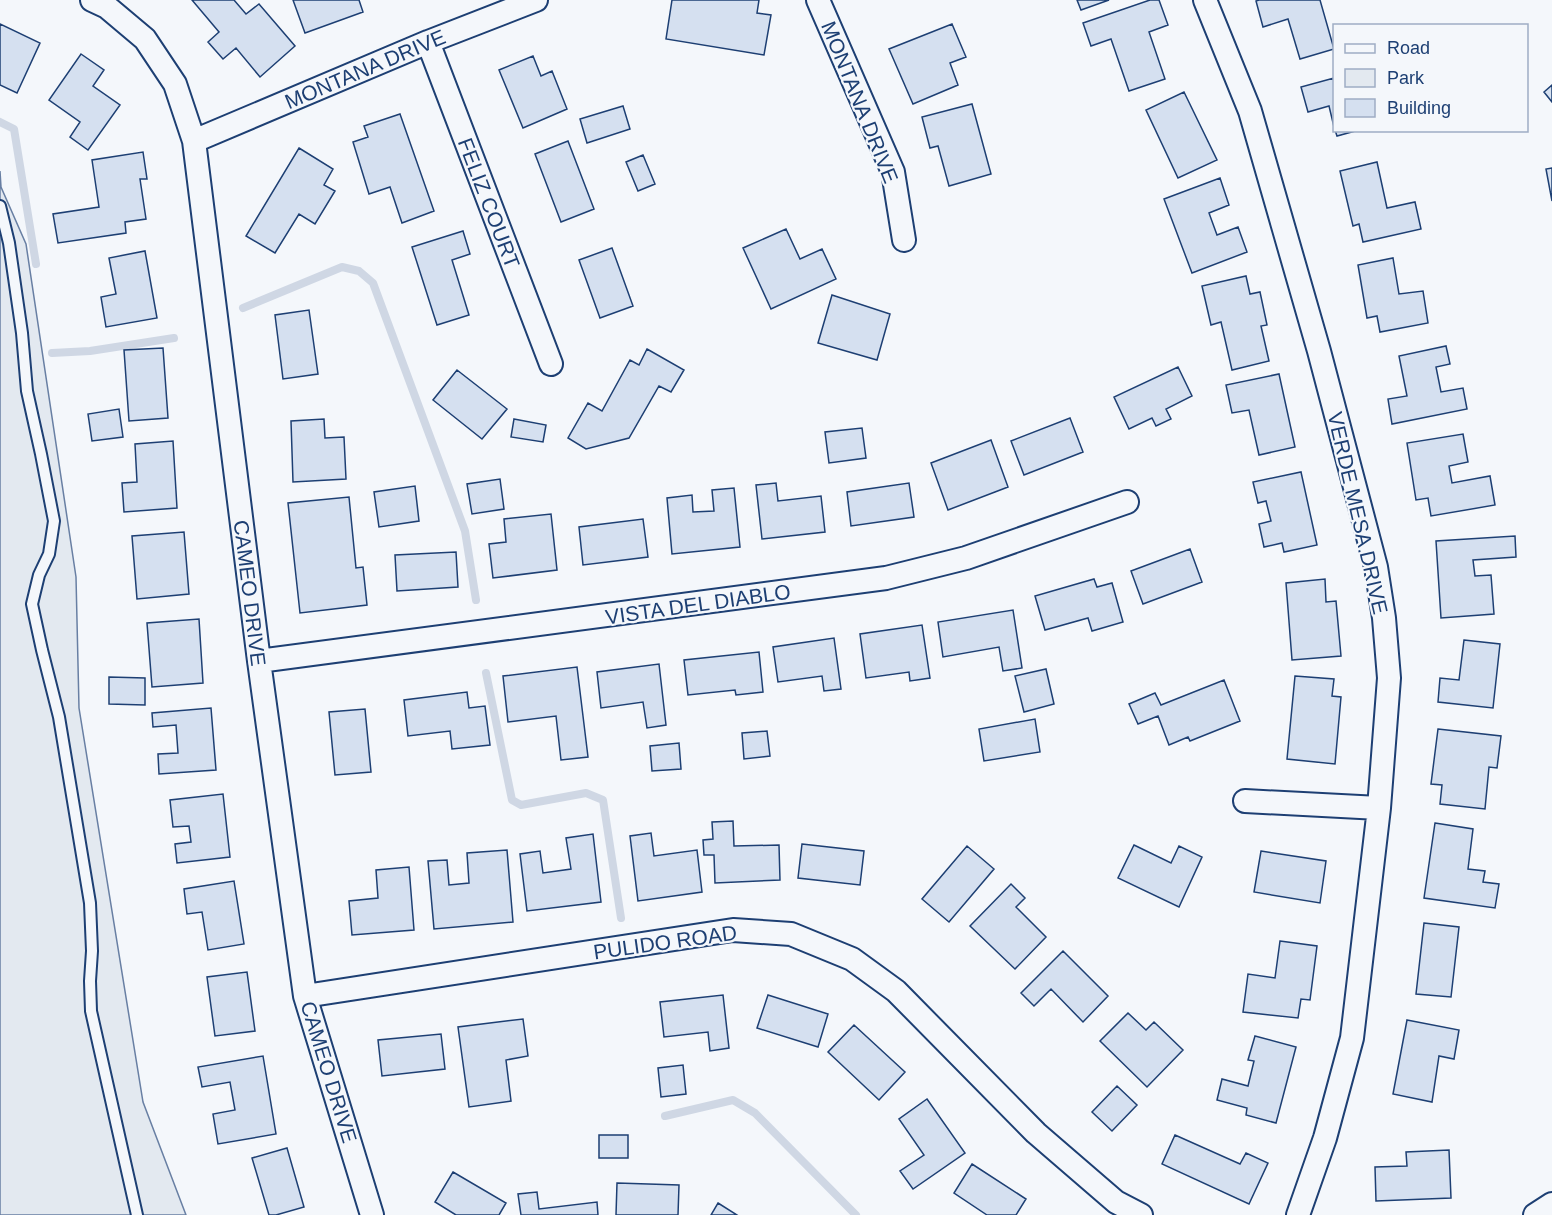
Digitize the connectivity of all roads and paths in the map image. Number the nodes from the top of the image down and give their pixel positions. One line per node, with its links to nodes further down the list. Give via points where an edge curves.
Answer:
1 (92, 0): 6 (street, CAMEO DRIVE, via 107,7 145,39 175,84)
2 (536, 0): 5 (street, MONTANA DRIVE)
3 (818, 0): 8 (street, MONTANA DRIVE, via 893,172)
4 (1205, 0): 13 (street, VERDE MESA DRIVE, via 1250,111 1376,567 1389,678)
5 (428, 42): 6 (street, MONTANA DRIVE); 9 (street, FELIZ COURT)
6 (194, 141): 11 (street, CAMEO DRIVE)
7 (0, 206): 16 (lane, via 12,263 27,391 54,521 49,554 32,604 59,717 90,903 91,1011)
8 (904, 240)
9 (551, 364)
10 (1127, 502): 11 (street, VISTA DEL DIABLO, via 966,558 886,578)
11 (259, 661): 14 (street, CAMEO DRIVE)
12 (1245, 801): 13 (street)
13 (1379, 808): 19 (street, VERDE MESA DRIVE, via 1352,1038 1325,1138)
14 (305, 996): 17 (street, CAMEO DRIVE); 18 (street, PULIDO ROAD, via 733,930 791,933 852,959 896,991 1036,1133 1116,1202)
15 (1552, 1204): 20 (street)
16 (137, 1215)
17 (372, 1215)
18 (1141, 1215)
19 (1298, 1215)
20 (1535, 1215)

